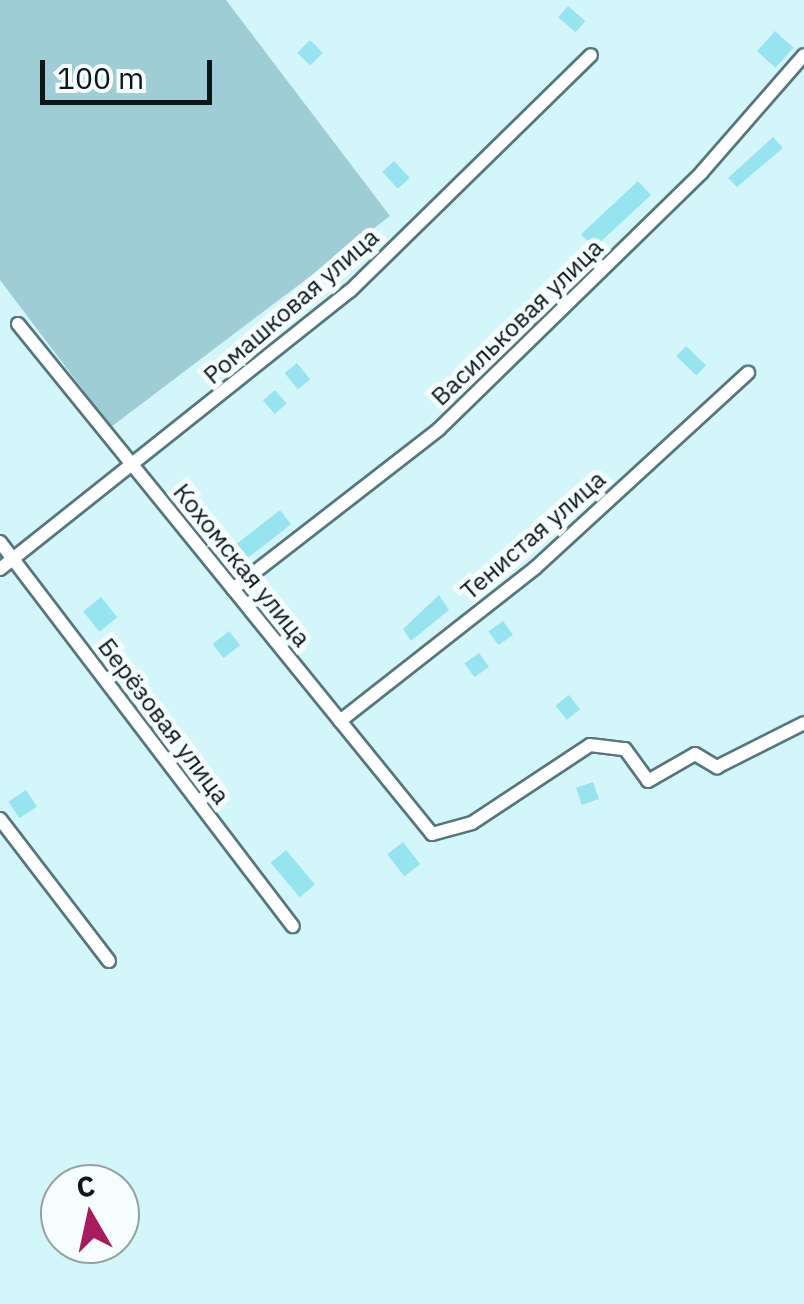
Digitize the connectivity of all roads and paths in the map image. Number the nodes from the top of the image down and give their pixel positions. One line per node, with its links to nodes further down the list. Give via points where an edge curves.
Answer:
1 (591, 55): 5 (street, Ромашковая улица, via 350,291)
2 (804, 56): 9 (street, Васильковая улица, via 702,172 439,429)
3 (18, 324): 5 (street, Кохомская улица)
4 (748, 373): 10 (street, Тенистая улица, via 535,568)
5 (132, 466): 7 (street, Ромашковая улица); 9 (street, Кохомская улица)
6 (0, 542): 7 (street, Берёзовая улица)
7 (13, 559): 8 (street, Ромашковая улица); 13 (street, Берёзовая улица)
8 (0, 569)
9 (232, 590): 10 (street, Кохомская улица)
10 (340, 721): 11 (street, Кохомская улица, via 432,834 472,823 590,745 625,749 648,780 695,754 717,768)
11 (804, 723)
12 (0, 818): 14 (street)
13 (292, 926)
14 (109, 961)

